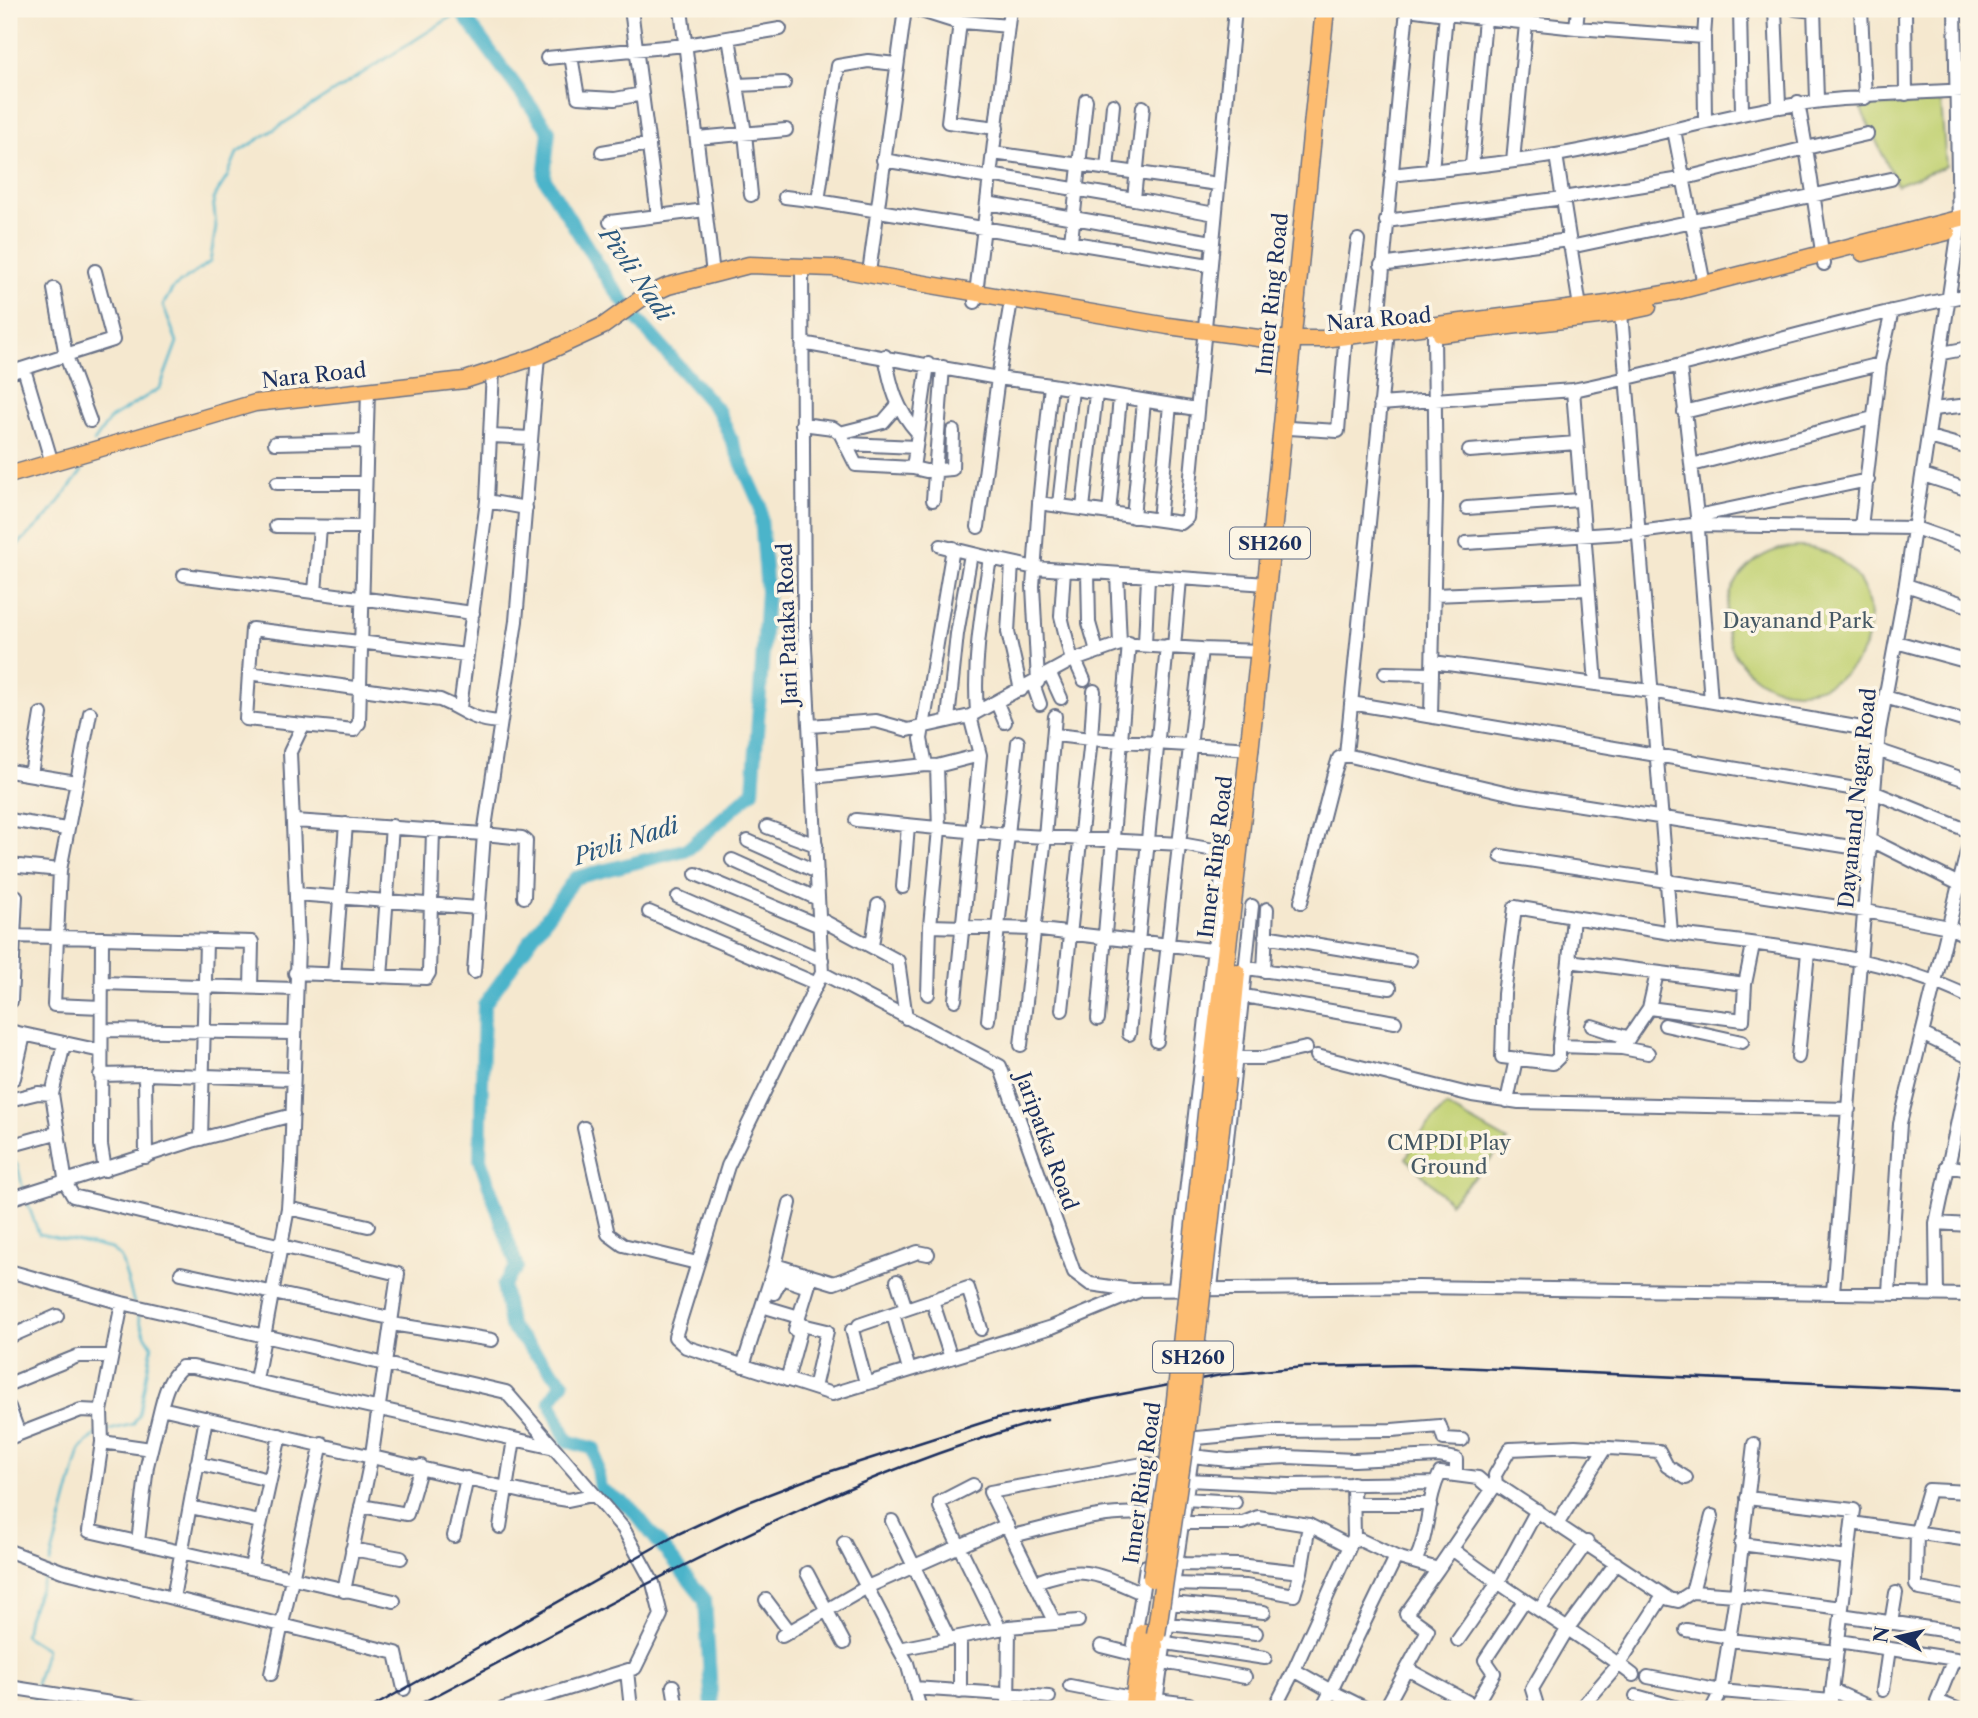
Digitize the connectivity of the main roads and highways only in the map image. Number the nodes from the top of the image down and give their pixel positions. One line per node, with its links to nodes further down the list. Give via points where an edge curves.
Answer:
1 (1325, 9): 9 (highway, Inner Ring Road / SH260)
2 (1334, 9): 9 (highway, Inner Ring Road)
3 (1964, 222): 4 (main road, Nara Road)
4 (1822, 259): 8 (main road, Nara Road, via 1580,307); 8 (main road, Nara Road, via 1621,313)
5 (797, 269): 6 (main road, Nara Road); 6 (main road, Nara Road, via 869,273); 10 (main road, Nara Road, via 748,265 668,286 538,356 465,380 256,403)
6 (976, 297): 7 (main road, Nara Road); 7 (main road, Nara Road, via 1010,307)
7 (1203, 335): 9 (main road, Nara Road)
8 (1382, 337): 9 (main road, Nara Road)
9 (1295, 343): 11 (highway, Inner Ring Road, via 1247,905); 11 (highway, Inner Ring Road / SH260, via 1251,749 1232,850)
10 (9, 475)
11 (1218, 1077): 12 (highway, Inner Ring Road / SH260, bridge, via 1168,1464)
12 (1159, 1634): 13 (highway, Inner Ring Road / SH260); 14 (highway, Inner Ring Road / SH260)
13 (1128, 1705)
14 (1153, 1706)

